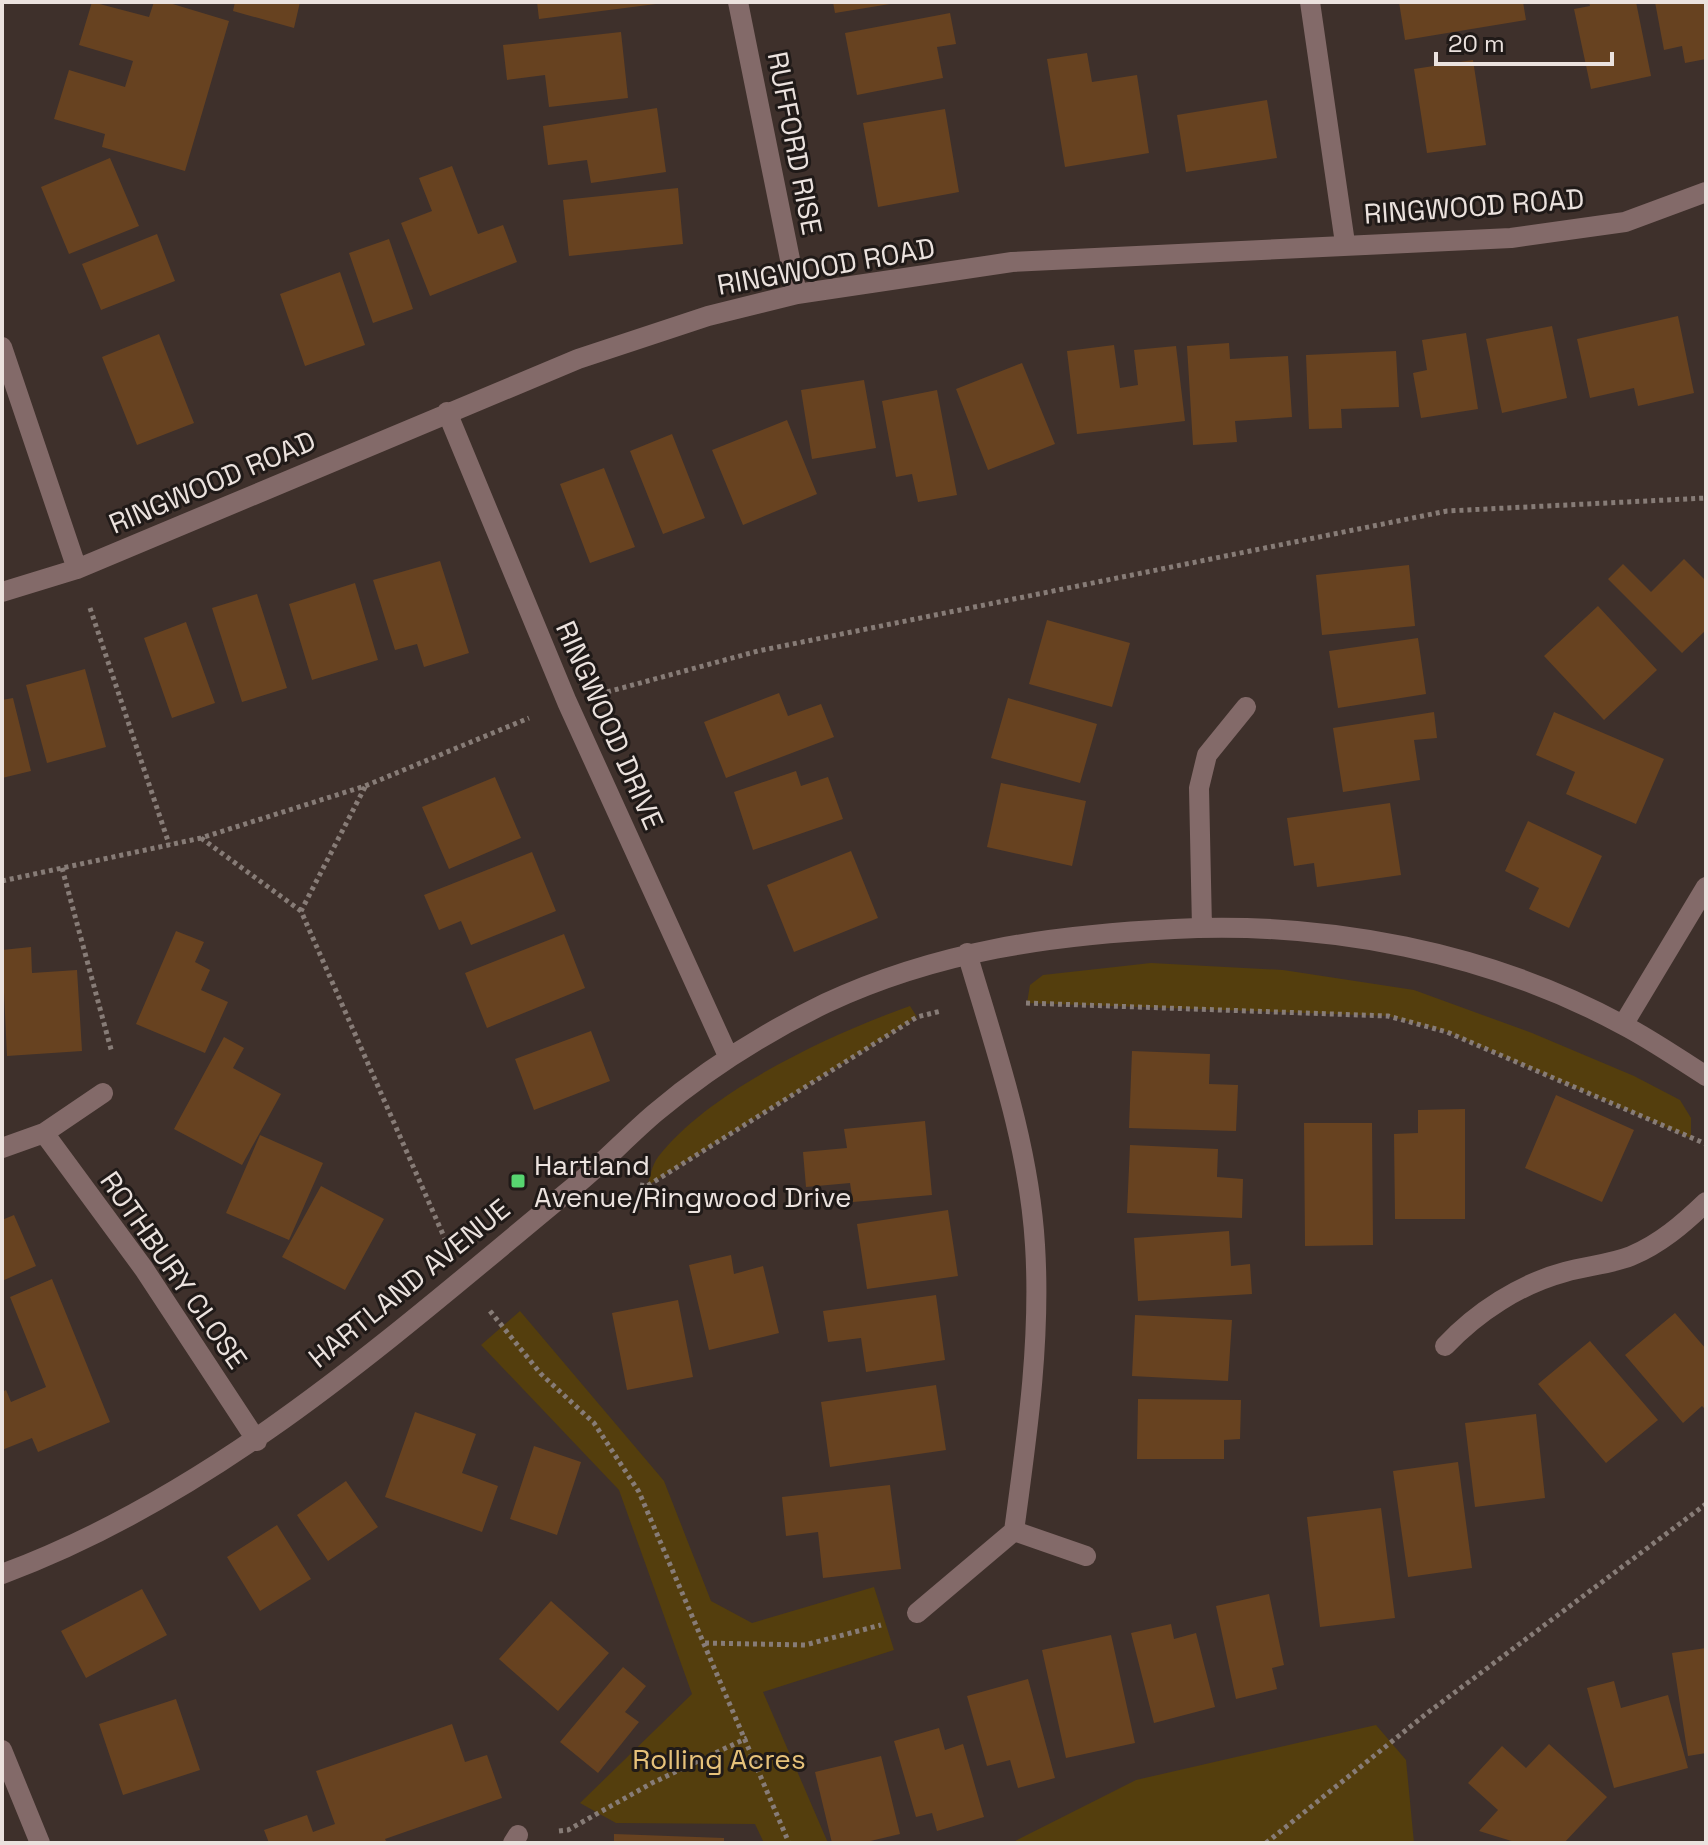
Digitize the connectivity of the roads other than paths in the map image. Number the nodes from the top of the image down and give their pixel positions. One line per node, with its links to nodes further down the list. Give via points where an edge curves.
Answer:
1 (738, 2): 5 (street, RUFFORD RISE)
2 (1310, 2): 4 (street)
3 (1706, 192): 4 (street, RINGWOOD ROAD, via 1625,222 1511,238)
4 (1345, 243): 5 (street, RINGWOOD ROAD, via 1012,262)
5 (797, 294): 7 (street, RINGWOOD ROAD, via 708,316 578,359)
6 (2, 347): 8 (street)
7 (447, 412): 8 (street, RINGWOOD ROAD); 15 (street, RINGWOOD DRIVE, via 567,702)
8 (77, 569): 9 (street, RINGWOOD ROAD)
9 (2, 592)
10 (1246, 707): 12 (street, via 1207,755 1199,788)
11 (1706, 887): 14 (street)
12 (1202, 928): 13 (street, HARTLAND AVENUE, via 1073,934); 14 (street, HARTLAND AVENUE, via 1323,933 1424,950 1541,987)
13 (967, 953): 15 (street, HARTLAND AVENUE, via 879,980 822,1005); 23 (street, via 1018,1127 1035,1244 1035,1373)
14 (1623, 1025): 16 (street, HARTLAND AVENUE)
15 (729, 1058): 22 (street, HARTLAND AVENUE, via 657,1111 583,1179)
16 (1706, 1076)
17 (103, 1093): 18 (street)
18 (44, 1133): 19 (street); 22 (street, ROTHBURY CLOSE, via 144,1269)
19 (2, 1148)
20 (1706, 1202): 21 (street, via 1676,1231 1630,1256 1562,1272 1515,1292 1467,1323)
21 (1445, 1346)
22 (257, 1441): 25 (street, HARTLAND AVENUE, via 78,1542)
23 (1014, 1531): 24 (street); 26 (street)
24 (1086, 1556)
25 (2, 1574)
26 (917, 1613)
27 (2, 1750): 28 (street)
28 (40, 1843)

